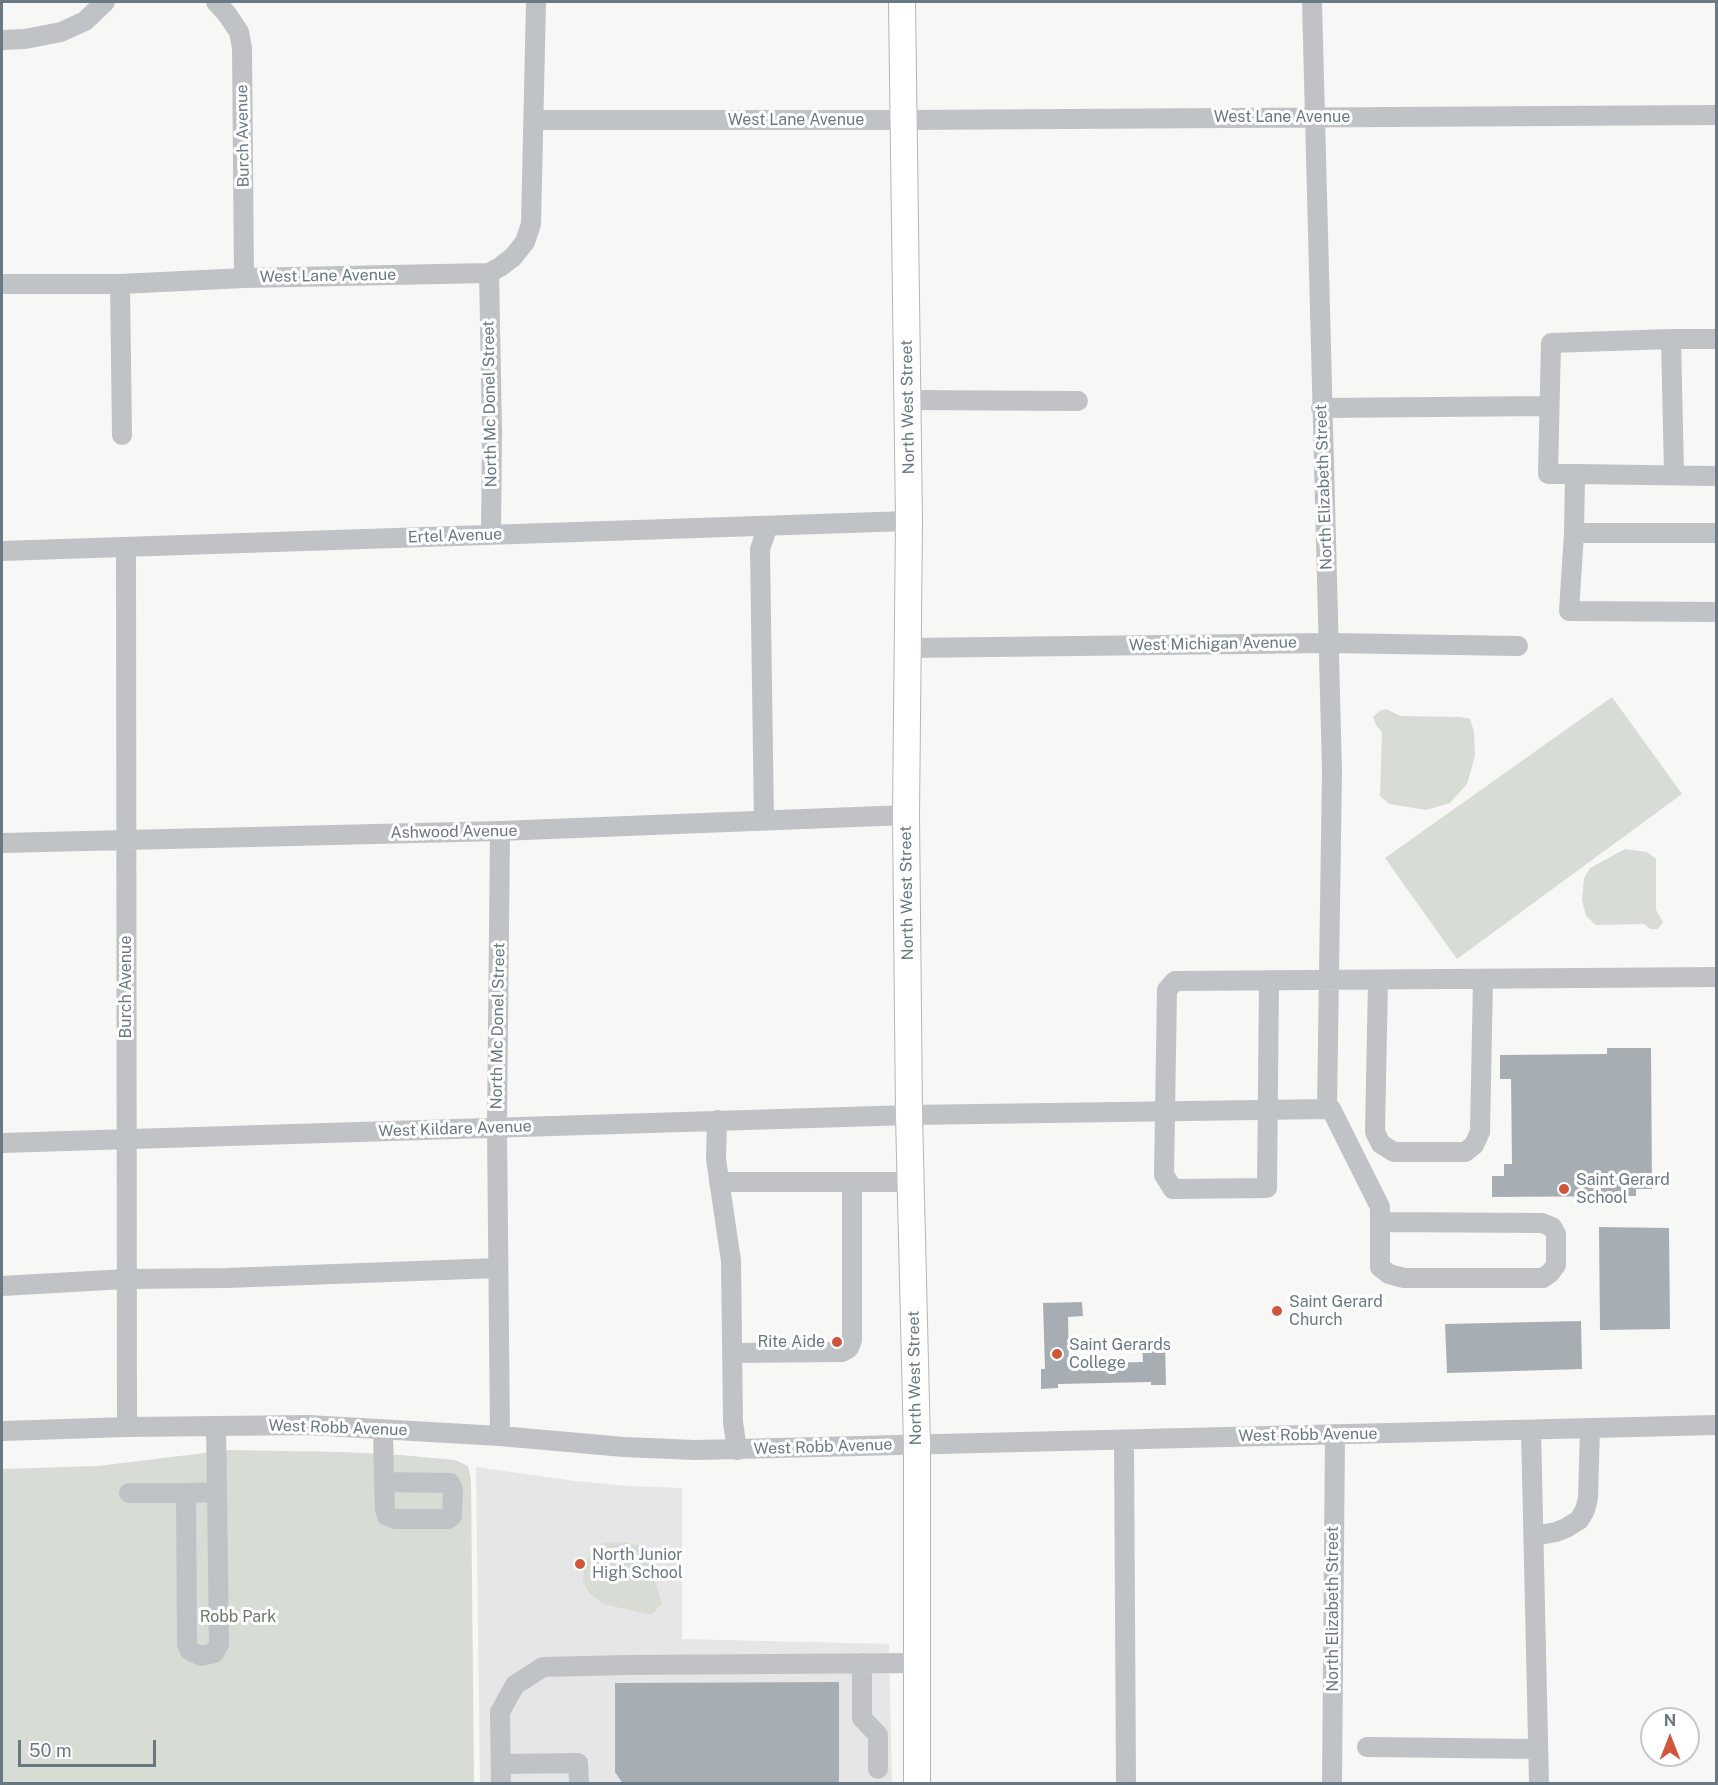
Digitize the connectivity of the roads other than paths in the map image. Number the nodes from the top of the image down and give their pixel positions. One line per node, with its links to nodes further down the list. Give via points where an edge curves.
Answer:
1 (105, 2): 6 (street, via 85,21 61,32)
2 (216, 2): 12 (street, Burch Avenue, via 239,32 242,48)
3 (536, 2): 9 (street)
4 (902, 2): 10 (main road, North West Street)
5 (1312, 2): 8 (street, North Elizabeth Street)
6 (2, 40)
7 (1716, 115): 8 (street, West Lane Avenue)
8 (1313, 116): 10 (street, West Lane Avenue); 20 (street, North Elizabeth Street)
9 (534, 120): 10 (street, West Lane Avenue); 11 (street, via 531,224 525,242 513,257)
10 (904, 120): 17 (main road, North West Street)
11 (489, 273): 12 (street, West Lane Avenue); 29 (street, North Mc Donel Street)
12 (244, 278): 14 (street, West Lane Avenue)
13 (2, 284): 14 (street, West Lane Avenue)
14 (120, 284): 21 (street)
15 (1671, 339): 16 (street); 19 (street, via 1551,344); 23 (street)
16 (1716, 339)
17 (908, 400): 18 (street); 25 (main road, North West Street)
18 (1078, 401)
19 (1549, 406): 20 (street); 22 (street, via 1548,474)
20 (1321, 408): 33 (street, North Elizabeth Street)
21 (122, 435)
22 (1575, 474): 23 (street); 27 (street)
23 (1674, 474): 24 (street)
24 (1716, 476)
25 (909, 521): 26 (street, Ertel Avenue); 35 (main road, North West Street)
26 (768, 526): 29 (street, Ertel Avenue); 37 (street, via 760,549)
27 (1574, 532): 28 (street); 32 (street, via 1569,612)
28 (1716, 532)
29 (490, 534): 30 (street, Ertel Avenue)
30 (126, 548): 31 (street, Ertel Avenue); 39 (street, Burch Avenue)
31 (2, 551)
32 (1716, 612)
33 (1329, 643): 34 (street, West Michigan Avenue); 35 (street, West Michigan Avenue); 41 (street, North Elizabeth Street)
34 (1518, 646)
35 (908, 648): 36 (main road, North West Street)
36 (906, 815): 37 (street, Ashwood Avenue); 49 (main road, North West Street)
37 (764, 821): 38 (street, Ashwood Avenue)
38 (500, 831): 39 (street, Ashwood Avenue); 51 (street, North Mc Donel Street)
39 (127, 840): 40 (street, Ashwood Avenue); 52 (street, Burch Avenue)
40 (2, 843)
41 (1330, 976): 43 (street); 45 (street); 46 (street, North Elizabeth Street)
42 (1716, 977): 44 (street)
43 (1378, 980): 44 (street); 44 (street, via 1375,1132 1381,1144 1394,1152 1465,1152 1474,1145 1480,1132)
44 (1483, 980)
45 (1269, 981): 47 (street); 48 (street, via 1175,981 1167,990)
46 (1327, 1109): 47 (street, West Kildare Avenue); 57 (street, via 1331,1109 1380,1207)
47 (1267, 1110): 48 (street, West Kildare Avenue); 48 (street, via 1267,1188 1173,1189 1164,1175)
48 (1166, 1112): 49 (street, West Kildare Avenue)
49 (909, 1115): 50 (street, West Kildare Avenue); 56 (main road, North West Street)
50 (717, 1120): 51 (street, West Kildare Avenue); 54 (street)
51 (497, 1128): 52 (street, West Kildare Avenue); 58 (street, North Mc Donel Street)
52 (126, 1141): 53 (street, West Kildare Avenue); 59 (street, Burch Avenue)
53 (2, 1143)
54 (719, 1182): 55 (street); 61 (street, via 731,1261)
55 (852, 1182): 56 (street); 61 (street, via 849,1348 842,1352)
56 (911, 1182): 72 (main road, North West Street)
57 (1380, 1222): 57 (street, via 1380,1267 1404,1278 1543,1278 1556,1265 1556,1234 1542,1222)
58 (498, 1268): 59 (street); 70 (street, North Mc Donel Street)
59 (126, 1279): 60 (street); 64 (street, Burch Avenue)
60 (2, 1286)
61 (732, 1353): 73 (street)
62 (1716, 1425): 65 (street, West Robb Avenue)
63 (216, 1426): 64 (street, West Robb Avenue); 66 (street, West Robb Avenue); 75 (street)
64 (127, 1427): 68 (street, West Robb Avenue)
65 (1590, 1428): 67 (street, West Robb Avenue); 78 (street, via 1585,1510 1579,1520 1566,1528)
66 (383, 1429): 70 (street, West Robb Avenue); 74 (street)
67 (1531, 1430): 69 (street, West Robb Avenue); 78 (street)
68 (2, 1431)
69 (1335, 1434): 71 (street, West Robb Avenue); 88 (street, North Elizabeth Street)
70 (500, 1436): 73 (street, West Robb Avenue, via 661,1450)
71 (1124, 1440): 72 (street, West Robb Avenue); 87 (street)
72 (916, 1445): 73 (street, West Robb Avenue); 80 (main road, North West Street)
73 (737, 1450)
74 (384, 1482)
75 (217, 1492): 77 (street); 77 (street, via 219,1644 216,1652 206,1656 190,1652 187,1644)
76 (129, 1493): 77 (street)
77 (186, 1493)
78 (1533, 1536): 82 (street)
79 (862, 1663): 80 (street); 83 (street, via 862,1718 878,1735); 84 (street, via 543,1667 515,1685 500,1712)
80 (917, 1663): 86 (main road, North West Street)
81 (1367, 1747): 82 (street)
82 (1538, 1749): 89 (street)
83 (878, 1769)
84 (501, 1774): 85 (street, via 579,1763)
85 (579, 1784)
86 (917, 1784)
87 (1126, 1784)
88 (1332, 1784)
89 (1539, 1784)

